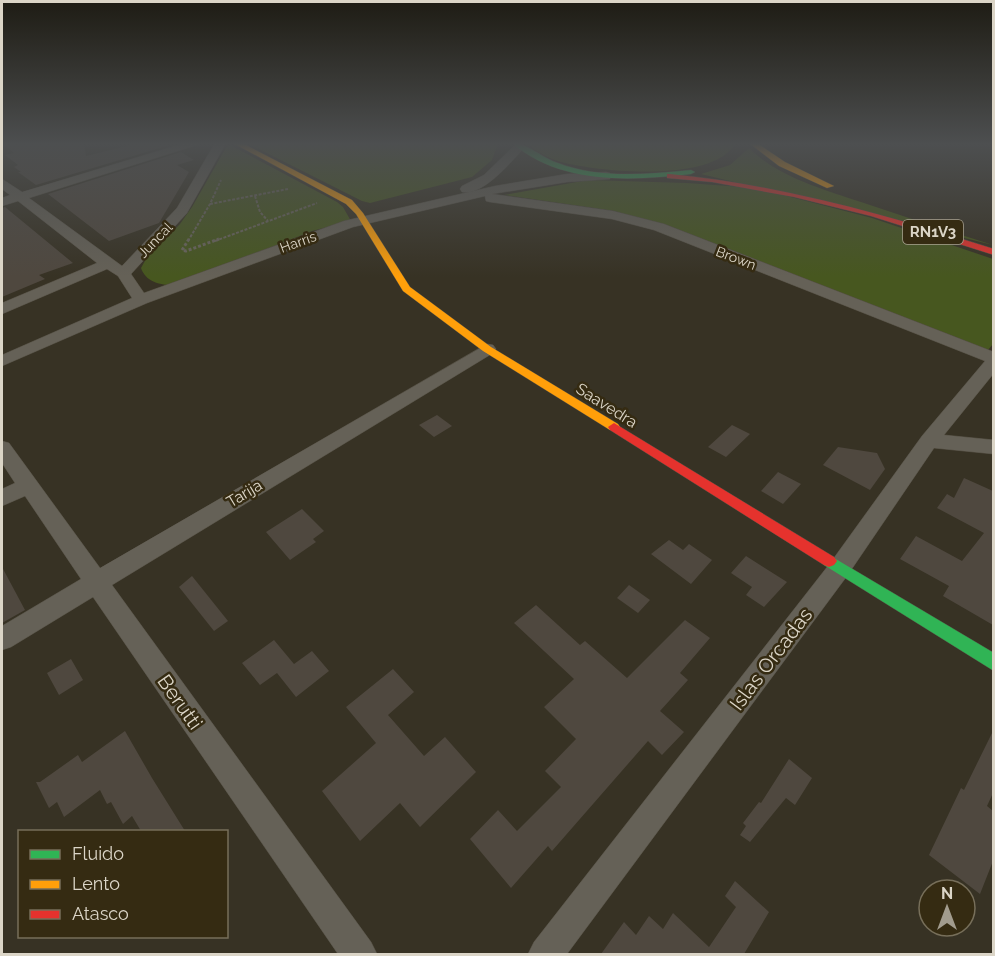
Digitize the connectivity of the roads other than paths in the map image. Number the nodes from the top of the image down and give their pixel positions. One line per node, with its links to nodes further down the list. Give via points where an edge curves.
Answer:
1 (9, 188): 9 (street)
2 (49, 188): 9 (street)
3 (195, 188): 14 (street, Juncal, via 182,210)
4 (321, 188): 12 (main road, Saavedra, via 349,202)
5 (470, 188): 12 (street, Harris)
6 (514, 188): 10 (street, Harris)
7 (772, 188): 15 (main road, RN1V3, via 872,213)
8 (834, 188): 13 (main road, RN1V3)
9 (21, 196): 11 (street); 16 (street)
10 (468, 196): 12 (street, Harris); 21 (street, Brown, via 613,215 658,227)
11 (2, 202)
12 (360, 217): 18 (street, Harris); 20 (main road, Saavedra, via 406,289)
13 (993, 242)
14 (146, 250): 16 (street); 17 (street, Juncal)
15 (993, 252)
16 (103, 261): 17 (street); 19 (street)
17 (123, 273): 18 (street)
18 (141, 300): 22 (street, Harris)
19 (2, 309)
20 (487, 349): 28 (main road, Saavedra); 29 (street, Tarija)
21 (993, 360): 23 (street, Islas Orcadas)
22 (2, 361)
23 (929, 441): 24 (street); 28 (street, Islas Orcadas)
24 (993, 447)
25 (2, 448): 26 (street, Berutti)
26 (27, 486): 27 (street); 29 (street, Berutti)
27 (2, 498)
28 (839, 569): 31 (main road, Saavedra); 33 (street, Islas Orcadas)
29 (94, 582): 30 (street, Tarija); 32 (street, Berutti)
30 (2, 639)
31 (993, 663)
32 (359, 954)
33 (546, 954)

